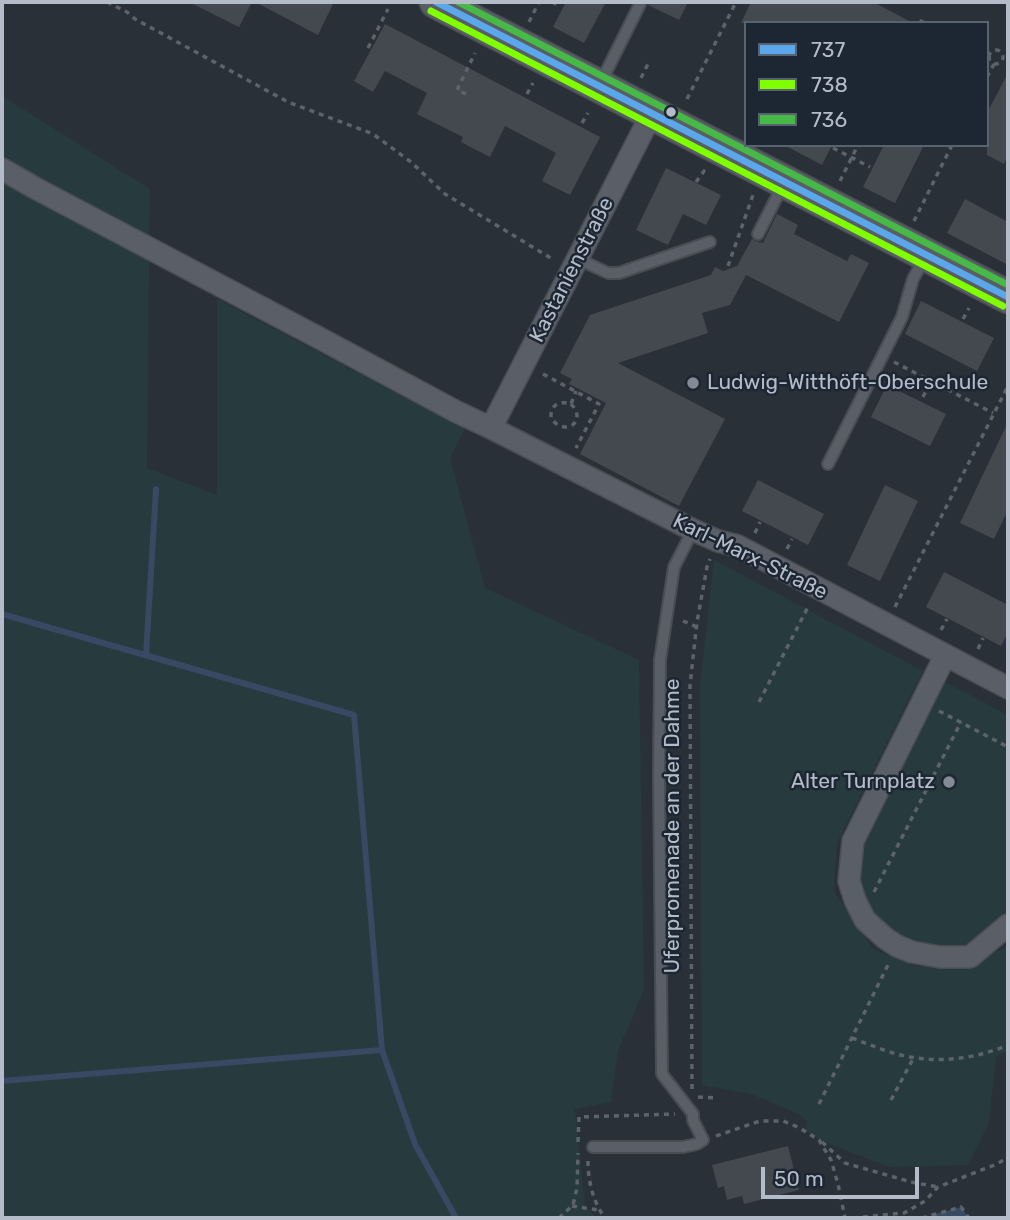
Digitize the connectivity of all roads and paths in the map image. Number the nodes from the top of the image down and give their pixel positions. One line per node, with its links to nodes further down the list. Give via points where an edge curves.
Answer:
1 (107, 2): 38 (path, via 288,102 373,134 444,194)
2 (436, 2): 20 (main road)
3 (552, 2): 6 (path)
4 (641, 2): 20 (lane)
5 (736, 2): 21 (path)
6 (560, 6)
7 (388, 9): 8 (path)
8 (368, 48)
9 (475, 53): 18 (path, via 457,90)
10 (989, 53): 11 (path, via 999,50)
11 (1006, 60): 14 (path)
12 (989, 61): 14 (path)
13 (648, 64): 16 (path)
14 (994, 64): 15 (path)
15 (989, 73)
16 (640, 81)
17 (533, 83): 19 (path)
18 (466, 94)
19 (527, 94)
20 (593, 99): 22 (main road); 23 (path)
21 (687, 99)
22 (652, 113): 32 (main road); 38 (street, Kastanienstraße)
23 (582, 122)
24 (857, 147): 27 (path)
25 (952, 147): 37 (path)
26 (833, 148): 27 (path)
27 (852, 158): 28 (path); 34 (path)
28 (870, 167)
29 (2, 169): 51 (street, Karl-Marx-Straße)
30 (704, 171): 31 (path)
31 (696, 182)
32 (785, 182): 34 (main road); 35 (lane)
33 (752, 196): 39 (path)
34 (827, 205): 37 (main road)
35 (758, 234)
36 (710, 242): 38 (lane, via 619,272)
37 (915, 248): 40 (main road); 43 (lane, via 914,279)
38 (575, 265): 51 (street, Kastanienstraße)
39 (728, 266)
40 (1008, 297)
41 (970, 308): 42 (path)
42 (964, 319)
43 (883, 356): 45 (path); 53 (lane)
44 (543, 374): 47 (path)
45 (931, 381): 48 (path); 50 (path)
46 (1008, 386): 50 (path)
47 (576, 391): 49 (path); 52 (path, via 599,404)
48 (923, 397)
49 (571, 404): 49 (path, via 561,402 553,407 551,418 556,424 573,425 578,415)
50 (994, 413): 57 (path)
51 (491, 428): 54 (street, Karl-Marx-Straße)
52 (575, 451)
53 (828, 464)
54 (693, 530): 55 (street, Karl-Marx-Straße); 75 (lane, Uferpromenade an der Dahme, via 674,567 660,660 662,1074 693,1114)
55 (718, 541): 56 (street, Karl-Marx-Straße, via 738,546); 72 (path, Uferpromenade an der Dahme, via 707,567 691,685 692,1097)
56 (817, 589): 57 (street, Karl-Marx-Straße); 62 (path)
57 (885, 624): 60 (street, Karl-Marx-Straße)
58 (983, 638): 59 (path)
59 (975, 654)
60 (945, 656): 61 (street, Karl-Marx-Straße); 63 (street)
61 (1008, 688)
62 (759, 702)
63 (922, 702): 64 (path); 67 (street, via 853,841 849,881 855,900 865,920 885,938 912,952 940,957 970,957)
64 (961, 722): 65 (path); 66 (path)
65 (1008, 747)
66 (872, 897)
67 (1008, 925)
68 (891, 958): 69 (path)
69 (852, 1038): 71 (path); 74 (path)
70 (1008, 1045): 71 (path, via 962,1058)
71 (914, 1058): 73 (path)
72 (717, 1098)
73 (891, 1100)
74 (819, 1104)
75 (703, 1140): 76 (path, via 760,1121 783,1121); 77 (lane, via 683,1147)
76 (819, 1140): 79 (path, via 845,1163); 83 (path, via 831,1160)
77 (593, 1147): 80 (path, via 587,1149 588,1178)
78 (1008, 1157): 79 (path)
79 (939, 1187): 84 (path, via 904,1213)
80 (599, 1210): 81 (path, via 572,1206); 82 (path)
81 (559, 1218)
82 (605, 1218)
83 (845, 1218)
84 (853, 1218)
85 (922, 1218): 86 (path, via 961,1207)
86 (969, 1218)

